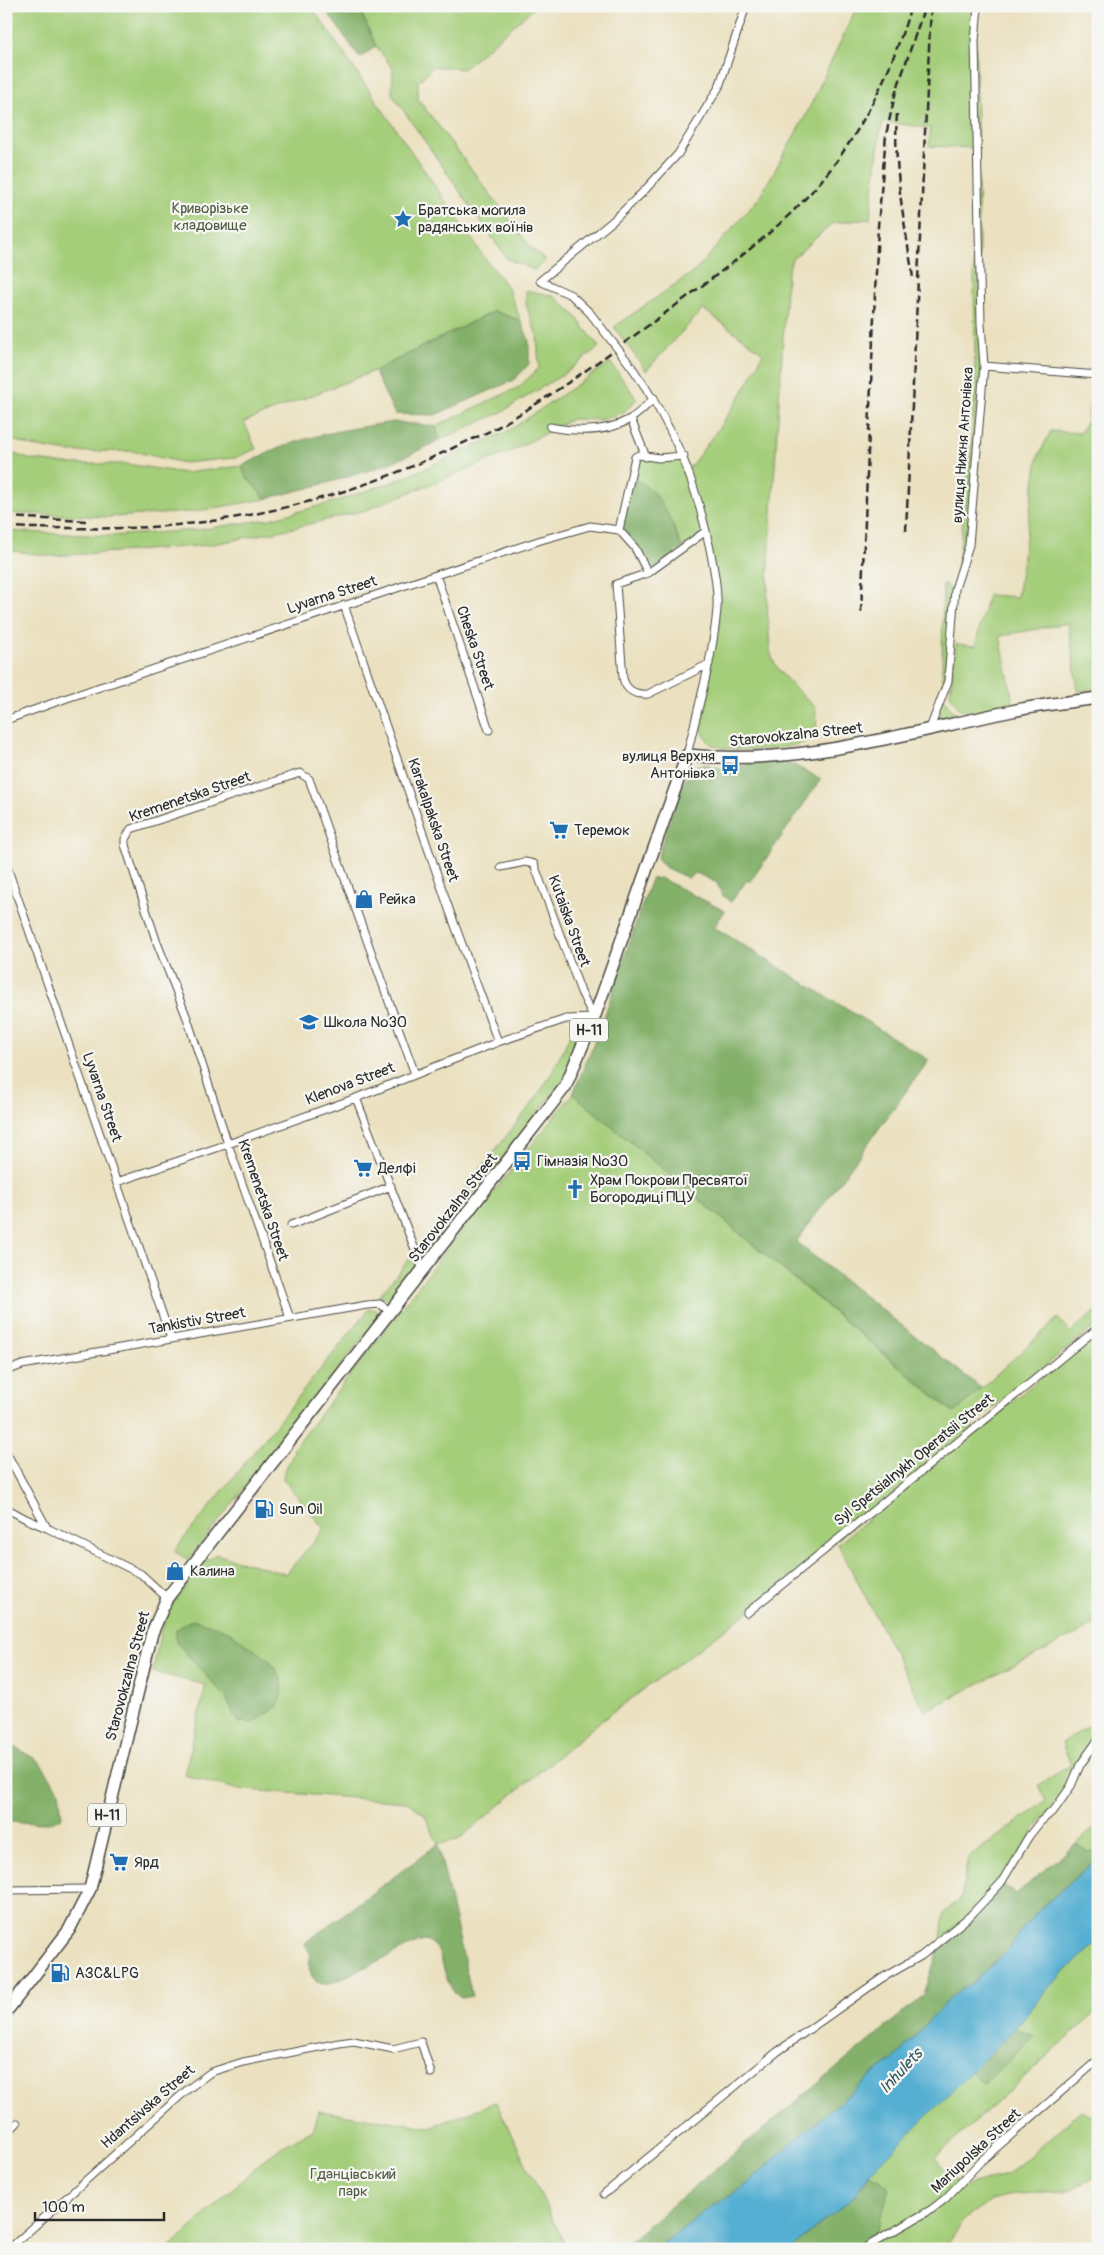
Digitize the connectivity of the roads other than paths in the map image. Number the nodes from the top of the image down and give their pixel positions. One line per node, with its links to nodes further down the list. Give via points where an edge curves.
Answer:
1 (746, 6): 5 (street, bridge, via 719,87 678,154 620,214 540,281 571,295 590,314)
2 (978, 6): 3 (street, вулиця Нижня Антонівка, via 974,41)
3 (984, 366): 4 (street); 19 (street, вулиця Нижня Антонівка, via 969,545 955,589 948,681)
4 (1098, 375)
5 (654, 398): 6 (street); 9 (street)
6 (631, 419): 7 (street, via 606,429 573,432); 8 (street)
7 (550, 427)
8 (646, 456): 9 (street); 10 (street, via 635,457 632,462)
9 (684, 456): 11 (street)
10 (619, 530): 12 (street, via 635,548); 13 (street, Lyvarna Street, via 590,526)
11 (706, 531): 12 (street); 15 (street, via 717,585 717,610)
12 (648, 573): 15 (street, via 616,584 626,685 636,693 648,694)
13 (436, 575): 14 (street, Lyvarna Street); 18 (street, Cheska Street)
14 (344, 606): 17 (street, Lyvarna Street); 24 (street, Karakalpakska Street)
15 (709, 664): 20 (street)
16 (1098, 698): 19 (main road, Starovokzalna Street, via 1010,712)
17 (6, 720)
18 (489, 730)
19 (929, 731): 20 (main road, Starovokzalna Street, via 768,755 731,758)
20 (687, 754): 23 (main road, Starovokzalna Street / Н-11)
21 (6, 864): 28 (street, Lyvarna Street)
22 (501, 867): 23 (street, Kutaiska Street, via 525,862 534,864 581,992)
23 (594, 1018): 24 (street, Klenova Street, via 566,1019); 31 (main road, Starovokzalna Street / Н-11, via 565,1087)
24 (498, 1042): 25 (street, Klenova Street)
25 (415, 1074): 26 (street, Klenova Street); 27 (street, Kremenetska Street, via 309,779 300,774 132,829 124,846 187,1018)
26 (356, 1098): 27 (street, Klenova Street); 29 (street)
27 (228, 1144): 28 (street, Klenova Street); 33 (street, Kremenetska Street)
28 (117, 1182): 35 (street, Lyvarna Street)
29 (391, 1186): 30 (street); 31 (street)
30 (291, 1225)
31 (424, 1270): 32 (main road, Starovokzalna Street / Н-11)
32 (391, 1312): 33 (street, Tankistiv Street, via 380,1304); 40 (main road, Starovokzalna Street / Н-11)
33 (290, 1318): 35 (street, Tankistiv Street)
34 (1098, 1328): 41 (street, Syl Spetsialnykh Operatsii Street)
35 (171, 1339): 36 (street, Tankistiv Street, via 22,1365)
36 (6, 1372)
37 (6, 1452): 39 (street)
38 (6, 1508): 39 (street)
39 (47, 1528): 40 (street, via 141,1574)
40 (167, 1598): 43 (main road, Starovokzalna Street / Н-11, via 150,1641)
41 (747, 1612)
42 (1098, 1740): 50 (street, via 1055,1809 1029,1836 1001,1883 970,1916 921,1956 882,1978 777,2052)
43 (90, 1889): 44 (street); 45 (main road, Starovokzalna Street / Н-11, via 70,1930)
44 (6, 1890)
45 (6, 2012)
46 (1098, 2060): 52 (street, Mariupolska Street, via 981,2161 946,2198)
47 (431, 2074): 51 (street, Hdantsivska Street, via 421,2042 393,2049 354,2041 243,2062 211,2072)
48 (17, 2124): 49 (street)
49 (6, 2134)
50 (604, 2194)
51 (9, 2249)
52 (863, 2249)

